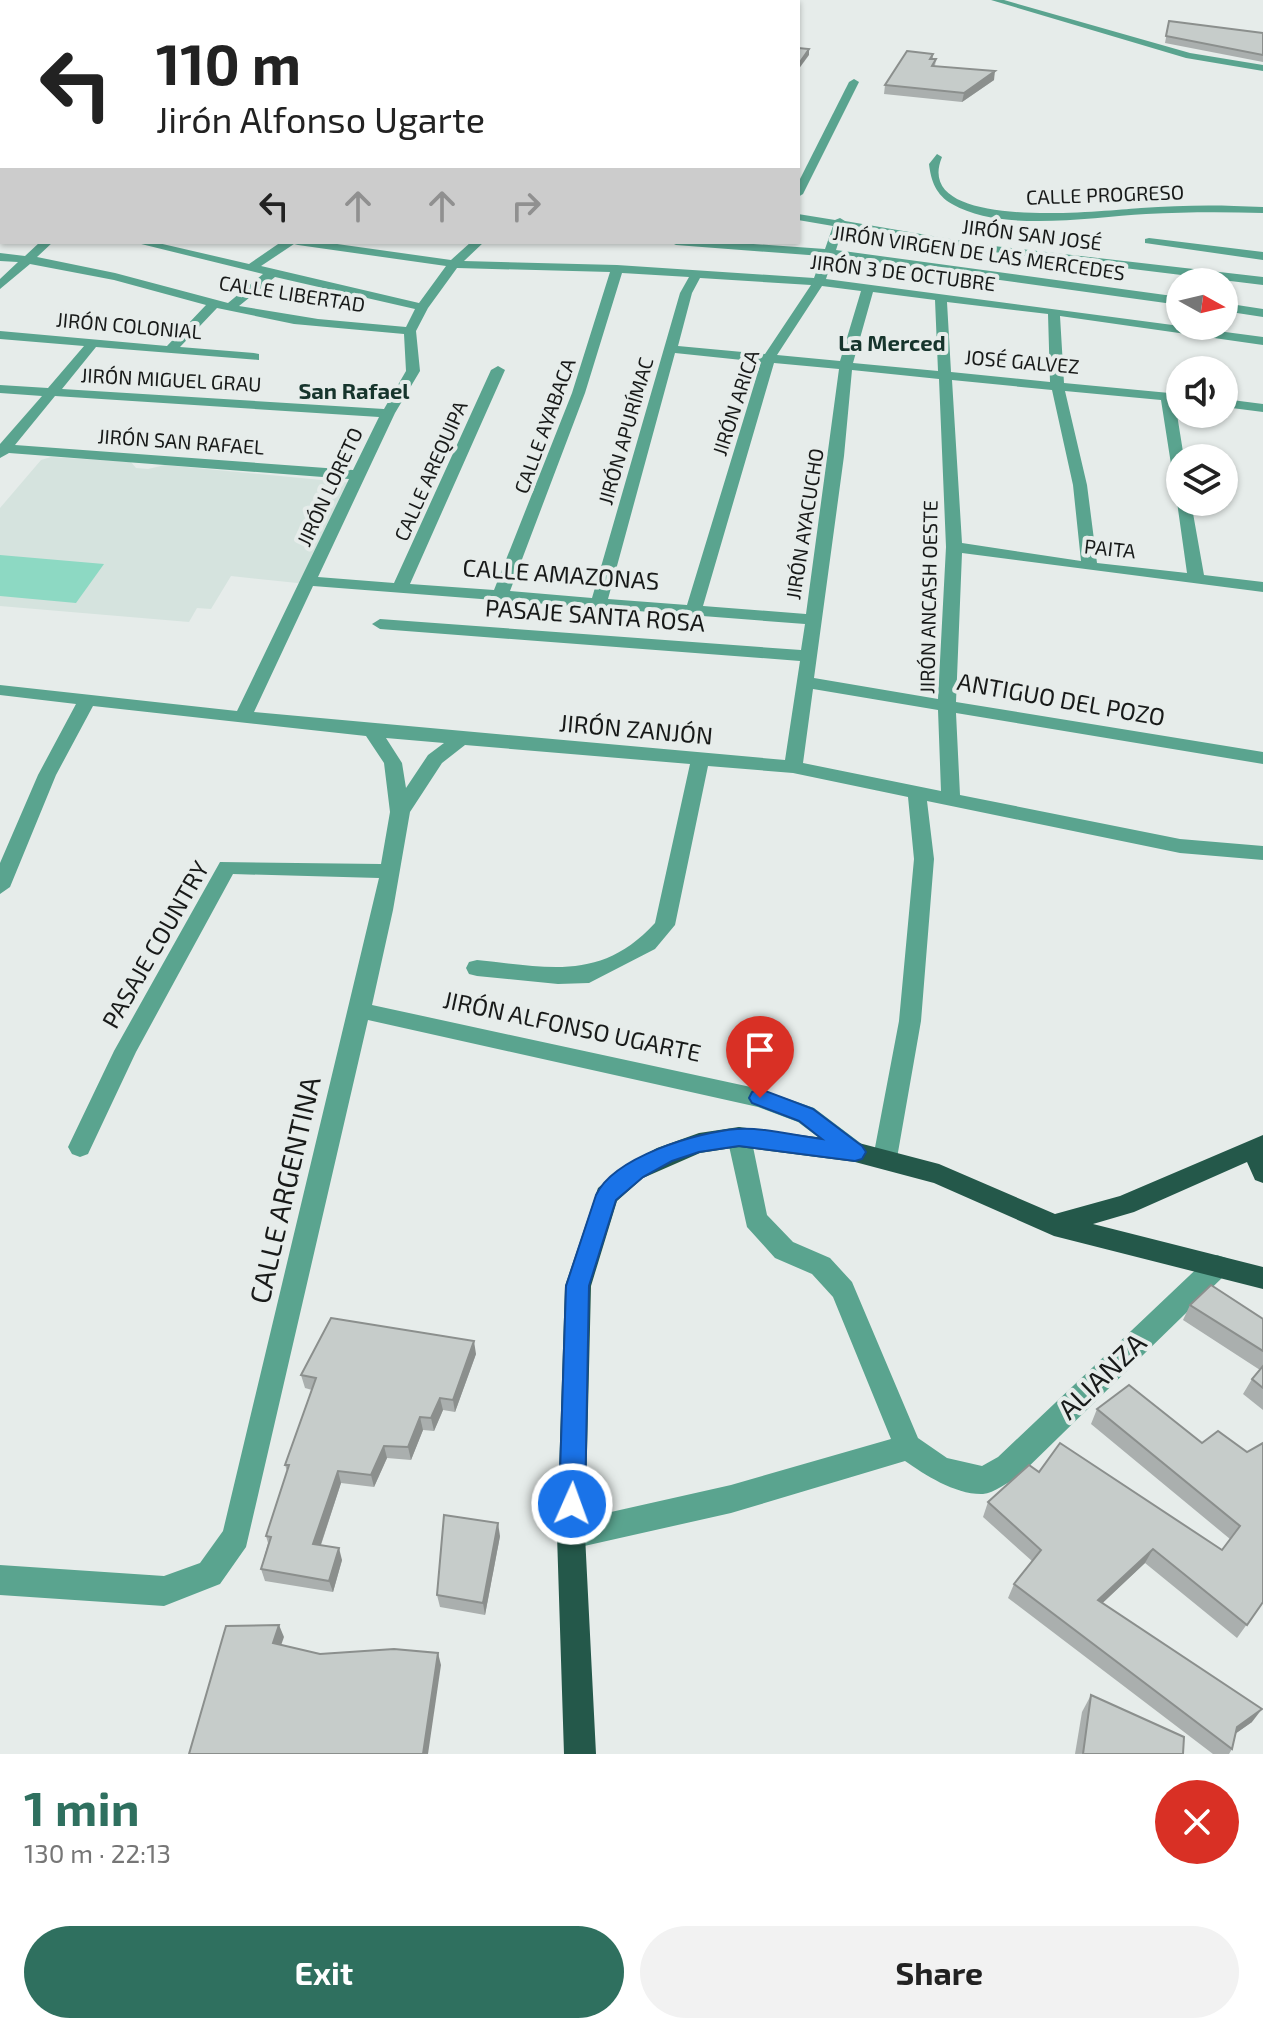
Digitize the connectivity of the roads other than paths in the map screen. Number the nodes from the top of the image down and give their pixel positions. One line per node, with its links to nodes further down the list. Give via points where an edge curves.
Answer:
1 (995, 0): 2 (street, via 1189,56)
2 (1263, 68)
3 (854, 82): 5 (street)
4 (937, 157): 6 (street, CALLE PROGRESO, via 940,190 978,210 1049,218)
5 (800, 190)
6 (1263, 210)
7 (800, 217): 8 (street, JIRÓN SAN JOSÉ)
8 (840, 221): 16 (street, JIRÓN ARICA); 21 (street, JIRÓN SAN JOSÉ, via 962,244)
9 (1149, 241): 17 (street)
10 (45, 244): 19 (street)
11 (148, 244): 22 (street)
12 (286, 244): 22 (street)
13 (312, 244): 20 (street, JIRÓN 3 DE OCTUBRE)
14 (476, 244): 20 (street)
15 (704, 244): 16 (street, JIRÓN VIRGEN DE LAS MERCEDES)
16 (830, 253): 27 (street, JIRÓN ARICA); 30 (street, JIRÓN VIRGEN DE LAS MERCEDES)
17 (1263, 256)
18 (0, 257): 19 (street, CALLE LIBERTAD)
19 (28, 259): 28 (street); 33 (street, CALLE LIBERTAD)
20 (454, 264): 23 (street, JIRÓN 3 DE OCTUBRE); 34 (street)
21 (1143, 267): 26 (street, JIRÓN SAN JOSÉ); 30 (street)
22 (251, 268): 25 (street)
23 (617, 269): 24 (street, JIRÓN 3 DE OCTUBRE); 66 (street, CALLE AYABACA, via 566,432)
24 (697, 273): 27 (street, JIRÓN 3 DE OCTUBRE); 44 (street, JIRÓN APURÍMAC)
25 (271, 274): 34 (street); 35 (street)
26 (1263, 281)
27 (819, 282): 29 (street, JIRÓN 3 DE OCTUBRE); 46 (street, JIRÓN ARICA)
28 (0, 285)
29 (868, 288): 31 (street, JIRÓN 3 DE OCTUBRE); 47 (street, JIRÓN AYACUCHO)
30 (1135, 294): 32 (street, JIRÓN VIRGEN DE LAS MERCEDES)
31 (941, 298): 37 (street, JIRÓN 3 DE OCTUBRE); 49 (street, JIRÓN ANCASH OESTE)
32 (1166, 299)
33 (215, 303): 35 (street, CALLE LIBERTAD); 43 (street)
34 (422, 307): 39 (street)
35 (229, 308): 39 (street, CALLE LIBERTAD)
36 (1238, 309): 38 (street)
37 (1054, 311): 41 (street, JIRÓN 3 DE OCTUBRE); 50 (street)
38 (1263, 313)
39 (410, 331): 56 (street, JIRÓN LORETO, via 413,371)
40 (0, 335): 42 (street, JIRÓN COLONIAL)
41 (1263, 341)
42 (94, 342): 43 (street, JIRÓN COLONIAL); 52 (street)
43 (171, 349): 45 (street, JIRÓN COLONIAL)
44 (670, 349): 46 (street, JOSÉ GALVEZ); 67 (street, JIRÓN APURÍMAC)
45 (254, 357)
46 (769, 358): 47 (street, JOSÉ GALVEZ); 68 (street, JIRÓN ARICA)
47 (846, 365): 49 (street, JOSÉ GALVEZ); 69 (street, JIRÓN AYACUCHO)
48 (498, 370): 65 (street, CALLE AREQUIPA)
49 (944, 375): 50 (street, JOSÉ GALVEZ); 60 (street, JIRÓN ANCASH OESTE)
50 (1057, 384): 53 (street, JOSÉ GALVEZ); 61 (street, via 1080,485)
51 (0, 389): 52 (street, JIRÓN MIGUEL GRAU)
52 (55, 393): 56 (street, JIRÓN MIGUEL GRAU); 57 (street)
53 (1166, 396)
54 (1238, 405): 55 (street)
55 (1263, 408)
56 (388, 413): 58 (street, JIRÓN LORETO)
57 (2, 451): 58 (street, JIRÓN SAN RAFAEL)
58 (359, 475): 63 (street, JIRÓN LORETO)
59 (1186, 516): 62 (street)
60 (954, 547): 61 (street, PAITA); 75 (street, JIRÓN ANCASH OESTE)
61 (1090, 567): 62 (street, PAITA)
62 (1196, 578): 64 (street, PAITA)
63 (308, 581): 65 (street, CALLE AMAZONAS); 76 (street, JIRÓN LORETO)
64 (1263, 587)
65 (400, 588): 66 (street, CALLE AMAZONAS)
66 (501, 594): 67 (street, CALLE AMAZONAS)
67 (599, 602): 68 (street, CALLE AMAZONAS)
68 (694, 608): 69 (street, CALLE AMAZONAS)
69 (811, 619): 71 (street, JIRÓN AYACUCHO)
70 (380, 624): 71 (street, PASAJE SANTA ROSA)
71 (807, 656): 72 (street, JIRÓN AYACUCHO)
72 (804, 682): 75 (street, ANTIGUO DEL POZO); 81 (street, JIRÓN AYACUCHO)
73 (0, 690): 74 (street, JIRÓN ZANJÓN)
74 (88, 698): 76 (street, JIRÓN ZANJÓN); 85 (street)
75 (947, 705): 79 (street, ANTIGUO DEL POZO); 83 (street, JIRÓN ANCASH OESTE)
76 (243, 717): 77 (street, JIRÓN ZANJÓN)
77 (372, 731): 78 (street, JIRÓN ZANJÓN); 84 (street, CALLE ARGENTINA, via 393,763)
78 (461, 739): 80 (street, JIRÓN ZANJÓN); 84 (street, CALLE ARGENTINA, via 435,759)
79 (1263, 758)
80 (700, 759): 81 (street, JIRÓN ZANJÓN); 89 (street, via 665,925 648,944 589,975)
81 (793, 767): 82 (street, JIRÓN ZANJÓN)
82 (917, 793): 83 (street, JIRÓN ZANJÓN); 95 (street, via 924,859 917,947 910,1021)
83 (951, 800): 86 (street, JIRÓN ZANJÓN, via 1180,846)
84 (400, 812): 87 (street, CALLE ARGENTINA)
85 (8, 846): 88 (street)
86 (1263, 853)
87 (388, 871): 90 (street, CALLE ARGENTINA); 92 (street, PASAJE COUNTRY, via 227,867 125,1051)
88 (0, 887)
89 (477, 968)
90 (358, 1010): 93 (street, JIRÓN ALFONSO UGARTE, via 760,1098 806,1115); 101 (street, CALLE ARGENTINA, via 236,1537 210,1574 164,1591)
91 (739, 1137): 93 (main road, JIRÓN ALFONSO UGARTE); 99 (street, via 756,1220 784,1250 821,1266 843,1290); 100 (main road, JIRÓN ALFONSO UGARTE, via 665,1155 607,1195 578,1286)
92 (80, 1147)
93 (855, 1152): 95 (main road, JIRÓN ALFONSO UGARTE)
94 (1260, 1156): 96 (main road)
95 (885, 1158): 96 (main road, JIRÓN ALFONSO UGARTE, via 939,1174)
96 (1054, 1225): 97 (main road, JIRÓN ALFONSO UGARTE)
97 (1217, 1266): 98 (main road, JIRÓN ALFONSO UGARTE); 99 (street, ALIANZA, via 1008,1467 983,1480 941,1470)
98 (1263, 1278)
99 (908, 1447): 100 (street, via 731,1499)
100 (571, 1535): 102 (main road, JIRÓN ALFONSO UGARTE)
101 (0, 1580)
102 (580, 1754)

